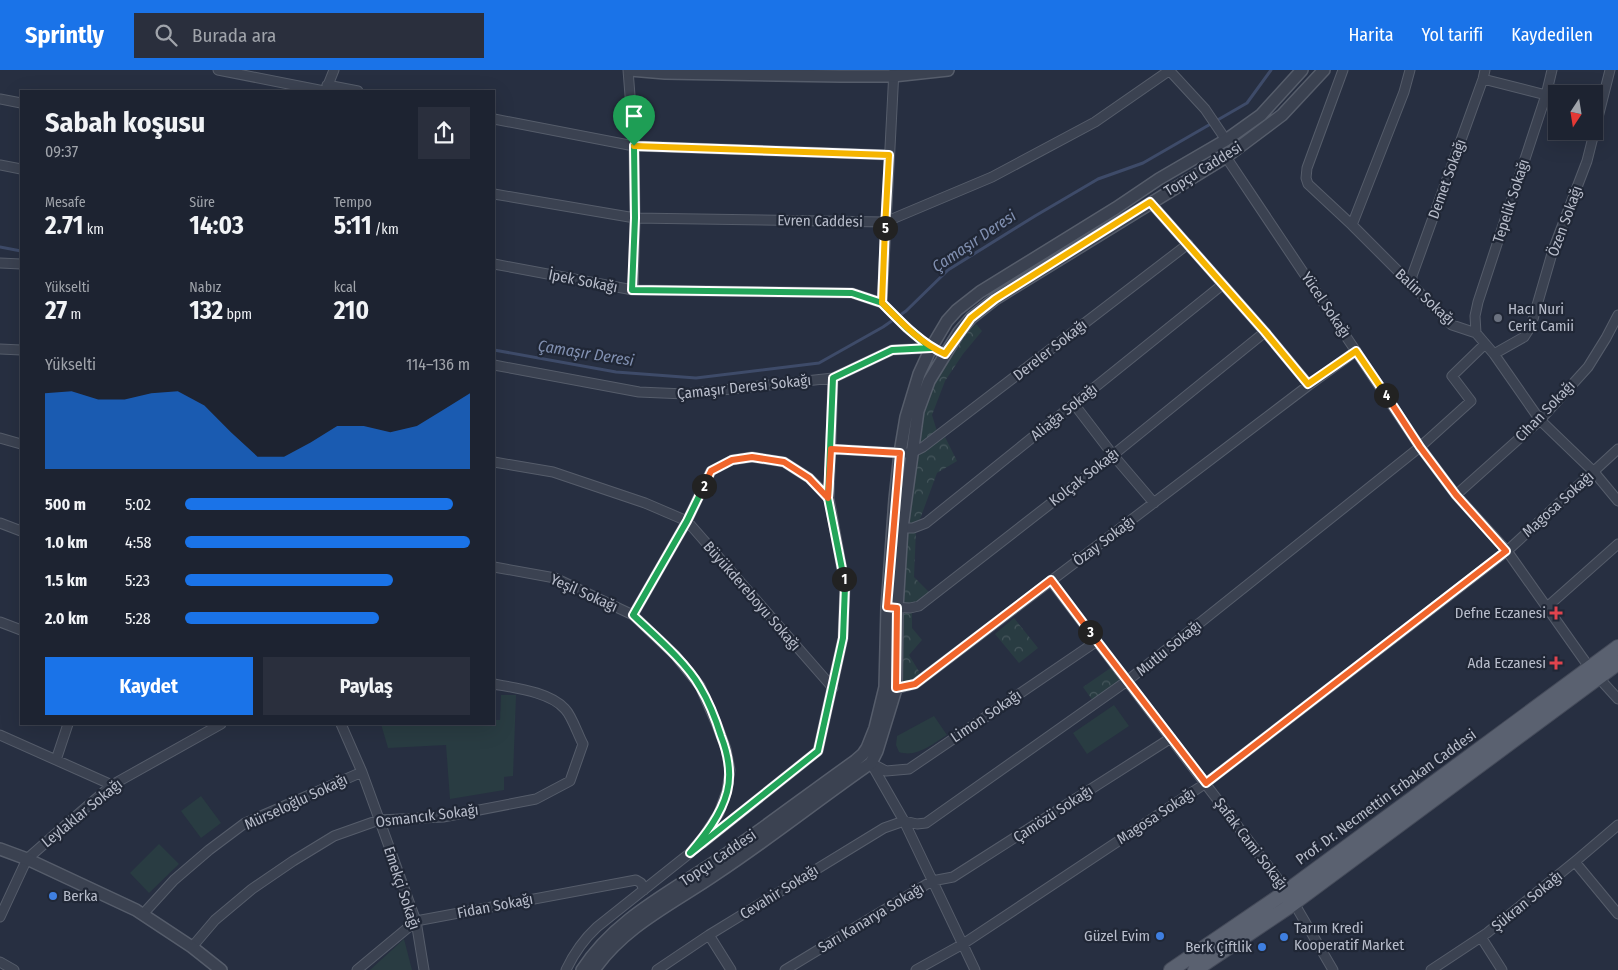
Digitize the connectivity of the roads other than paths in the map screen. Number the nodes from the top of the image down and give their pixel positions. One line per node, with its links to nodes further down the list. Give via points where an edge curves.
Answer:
1 (218, 70): 14 (street)
2 (334, 70): 14 (street)
3 (629, 70): 12 (street, via 674,74 840,76); 21 (street)
4 (948, 70): 12 (street)
5 (1170, 70): 20 (street); 29 (street, Evren Caddesi, via 1095,122 1009,168)
6 (1302, 70): 20 (street, Topçu Caddesi, via 1261,115)
7 (1324, 70): 23 (street, Topçu Caddesi, via 1282,115)
8 (1343, 70): 30 (street, Balin Sokağı, via 1306,178 1308,184)
9 (1410, 70): 30 (street)
10 (1552, 70): 16 (street, Tepelik Sokağı)
11 (1610, 70): 48 (street, Özen Sokağı, via 1587,161 1553,250 1531,326 1524,337)
12 (893, 73): 22 (street)
13 (1484, 75): 16 (street); 36 (street, Demet Sokağı, via 1412,276)
14 (326, 89): 15 (street)
15 (342, 90)
16 (1546, 96): 41 (street, Tepelik Sokağı, via 1478,302)
17 (0, 99): 18 (street)
18 (20, 103)
19 (495, 119): 21 (street)
20 (1224, 136): 43 (street, Topçu Caddesi, via 980,292 947,321)
21 (634, 146): 22 (street); 28 (street)
22 (889, 155): 29 (street)
23 (1226, 157): 27 (street, Topçu Caddesi); 46 (street, Yücel Sokağı)
24 (0, 165): 25 (street)
25 (20, 169)
26 (495, 194): 28 (street, Evren Caddesi)
27 (1150, 202): 31 (street); 47 (street, Topçu Caddesi, via 995,299 971,318)
28 (635, 218): 29 (street, Evren Caddesi); 37 (street)
29 (885, 222): 38 (street)
30 (1352, 225): 36 (street, Balin Sokağı)
31 (1188, 244): 35 (street); 59 (street, Dereler Sokağı, via 923,447)
32 (0, 263): 33 (street)
33 (20, 264)
34 (495, 264): 37 (street, İpek Sokağı)
35 (1222, 285): 40 (street); 52 (street, Aliağa Sokağı)
36 (1412, 287): 41 (street, Balin Sokağı, via 1452,325)
37 (632, 290): 38 (street, İpek Sokağı, via 852,293)
38 (882, 303): 43 (street)
39 (1618, 315): 53 (street, Cihan Sokağı, via 1588,367)
40 (1265, 332): 51 (street); 60 (street, Kolçak Sokağı)
41 (1476, 333): 42 (street)
42 (1485, 344): 48 (street); 56 (street, Mutlu Sokağı, via 1452,376 1471,401)
43 (931, 348): 47 (street); 50 (street, Çamaşır Deresi Sokağı, via 892,350); 59 (street, Topçu Caddesi, via 906,417)
44 (0, 349): 45 (street)
45 (20, 350)
46 (1356, 351): 51 (street, Özay Sokağı); 56 (street, Yücel Sokağı)
47 (945, 354): 59 (street, Topçu Caddesi, via 929,381)
48 (1494, 354): 53 (street)
49 (495, 364): 50 (street, Çamaşır Deresi Sokağı, via 639,392 685,394)
50 (833, 378): 57 (street)
51 (1308, 384): 66 (street, Özay Sokağı)
52 (1074, 404): 60 (street); 69 (street, Aliağa Sokağı, via 926,523 914,528)
53 (1540, 420): 62 (street); 63 (street, Cihan Sokağı)
54 (0, 438): 55 (street)
55 (20, 444)
56 (1420, 447): 63 (street, Yücel Sokağı); 84 (street, Mutlu Sokağı)
57 (831, 449): 59 (street); 64 (street)
58 (1618, 449): 62 (street, Magosa Sokağı)
59 (906, 453): 69 (street, Topçu Caddesi)
60 (1113, 455): 66 (street); 75 (street, Kolçak Sokağı, via 919,606)
61 (495, 462): 67 (street, Büyükdereboyu Sokağı, via 553,472)
62 (1594, 472): 65 (street); 72 (street, Magosa Sokağı)
63 (1456, 495): 72 (street, Yücel Sokağı)
64 (828, 498): 67 (street, via 809,478 784,462 752,457 732,460 711,471); 86 (street, via 845,586 843,638)
65 (1618, 501)
66 (1154, 503): 74 (street, Özay Sokağı)
67 (687, 521): 77 (street); 86 (street, Büyükdereboyu Sokağı)
68 (0, 523): 70 (street)
69 (897, 528): 75 (street, Topçu Caddesi)
70 (20, 531)
71 (1618, 544): 76 (street)
72 (1506, 551): 76 (street, Yücel Sokağı); 97 (street, Magosa Sokağı)
73 (495, 568): 77 (street, Yeşil Sokağı, via 555,578)
74 (1051, 580): 80 (street, Şafak Cami Sokağı); 87 (street, Özay Sokağı, via 915,684)
75 (892, 607): 87 (street, Topçu Caddesi)
76 (1547, 607): 83 (street, Yücel Sokağı)
77 (633, 615): 103 (street, Yeşil Sokağı, via 675,655 700,686 726,750 730,770 728,792 719,814)
78 (0, 622): 79 (street)
79 (20, 630)
80 (1097, 641): 84 (street, Şafak Cami Sokağı); 94 (street, Limon Sokağı, via 909,768 886,771)
81 (1618, 647): 83 (main road, Prof. Dr. Necmettin Erbakan Caddesi)
82 (1618, 663): 83 (main road, Prof. Dr. Necmettin Erbakan Caddesi)
83 (1594, 672): 88 (street, Yücel Sokağı); 108 (main road, Prof. Dr. Necmettin Erbakan Caddesi)
84 (1127, 681): 93 (street, Şafak Cami Sokağı); 100 (street, Mutlu Sokağı, via 926,823)
85 (495, 684): 99 (street, Osmancık Sokağı, via 551,699 565,709 583,744 570,781 536,799 442,817)
86 (833, 688): 103 (street, via 818,751)
87 (891, 688): 94 (street, Topçu Caddesi, via 877,751)
88 (1618, 699)
89 (68, 725): 95 (street)
90 (218, 725): 98 (street, Leylaklar Sokağı)
91 (341, 725): 96 (street, Emekçi Sokağı)
92 (0, 735): 95 (street)
93 (1171, 738): 97 (street, Şafak Cami Sokağı); 106 (street, Çamözü Sokağı, via 953,878)
94 (867, 758): 100 (street); 123 (street, Topçu Caddesi, via 633,915 590,957); 124 (street, via 716,874 640,923)
95 (56, 760): 98 (street)
96 (362, 772): 99 (street, Emekçi Sokağı); 109 (street, Mürseloğlu Sokağı, via 246,824 174,880)
97 (1206, 783): 108 (street, Şafak Cami Sokağı); 115 (street, Magosa Sokağı)
98 (112, 785): 104 (street, Leylaklar Sokağı)
99 (379, 820): 112 (street, Emekçi Sokağı); 116 (street, Osmancık Sokağı, via 334,836 293,861 215,920)
100 (904, 821): 106 (street); 113 (street, Cevahir Sokağı, via 884,828)
101 (1618, 825): 105 (street, Şükran Sokağı)
102 (0, 849): 104 (street)
103 (690, 853): 107 (street, Yeşil Sokağı)
104 (27, 859): 109 (street); 111 (street, Leylaklar Sokağı)
105 (1575, 862): 110 (street); 114 (street, Şükran Sokağı)
106 (932, 881): 115 (street); 127 (street, Sarı Kanarya Sokağı)
107 (644, 890): 112 (street, Fidan Sokağı, via 636,880); 122 (street, Yeşil Sokağı, via 583,940)
108 (1291, 896): 130 (main road, Prof. Dr. Necmettin Erbakan Caddesi); 131 (main road, Prof. Dr. Necmettin Erbakan Caddesi); 132 (street, Şafak Cami Sokağı)
109 (143, 914): 116 (street)
110 (1618, 914)
111 (0, 918)
112 (416, 921): 120 (street, Fidan Sokağı); 121 (street, Emekçi Sokağı)
113 (709, 935): 125 (street, Cevahir Sokağı); 126 (street)
114 (1482, 936): 133 (street, Şükran Sokağı); 134 (street)
115 (963, 944): 128 (street, Magosa Sokağı); 129 (street)
116 (192, 947): 119 (street)
117 (0, 962): 118 (street)
118 (14, 970)
119 (221, 970)
120 (357, 970)
121 (424, 970)
122 (566, 970)
123 (582, 970)
124 (594, 970)
125 (656, 970)
126 (731, 970)
127 (785, 970)
128 (916, 970)
129 (975, 970)
130 (1171, 970)
131 (1195, 970)
132 (1333, 970)
133 (1431, 970)
134 (1502, 970)

